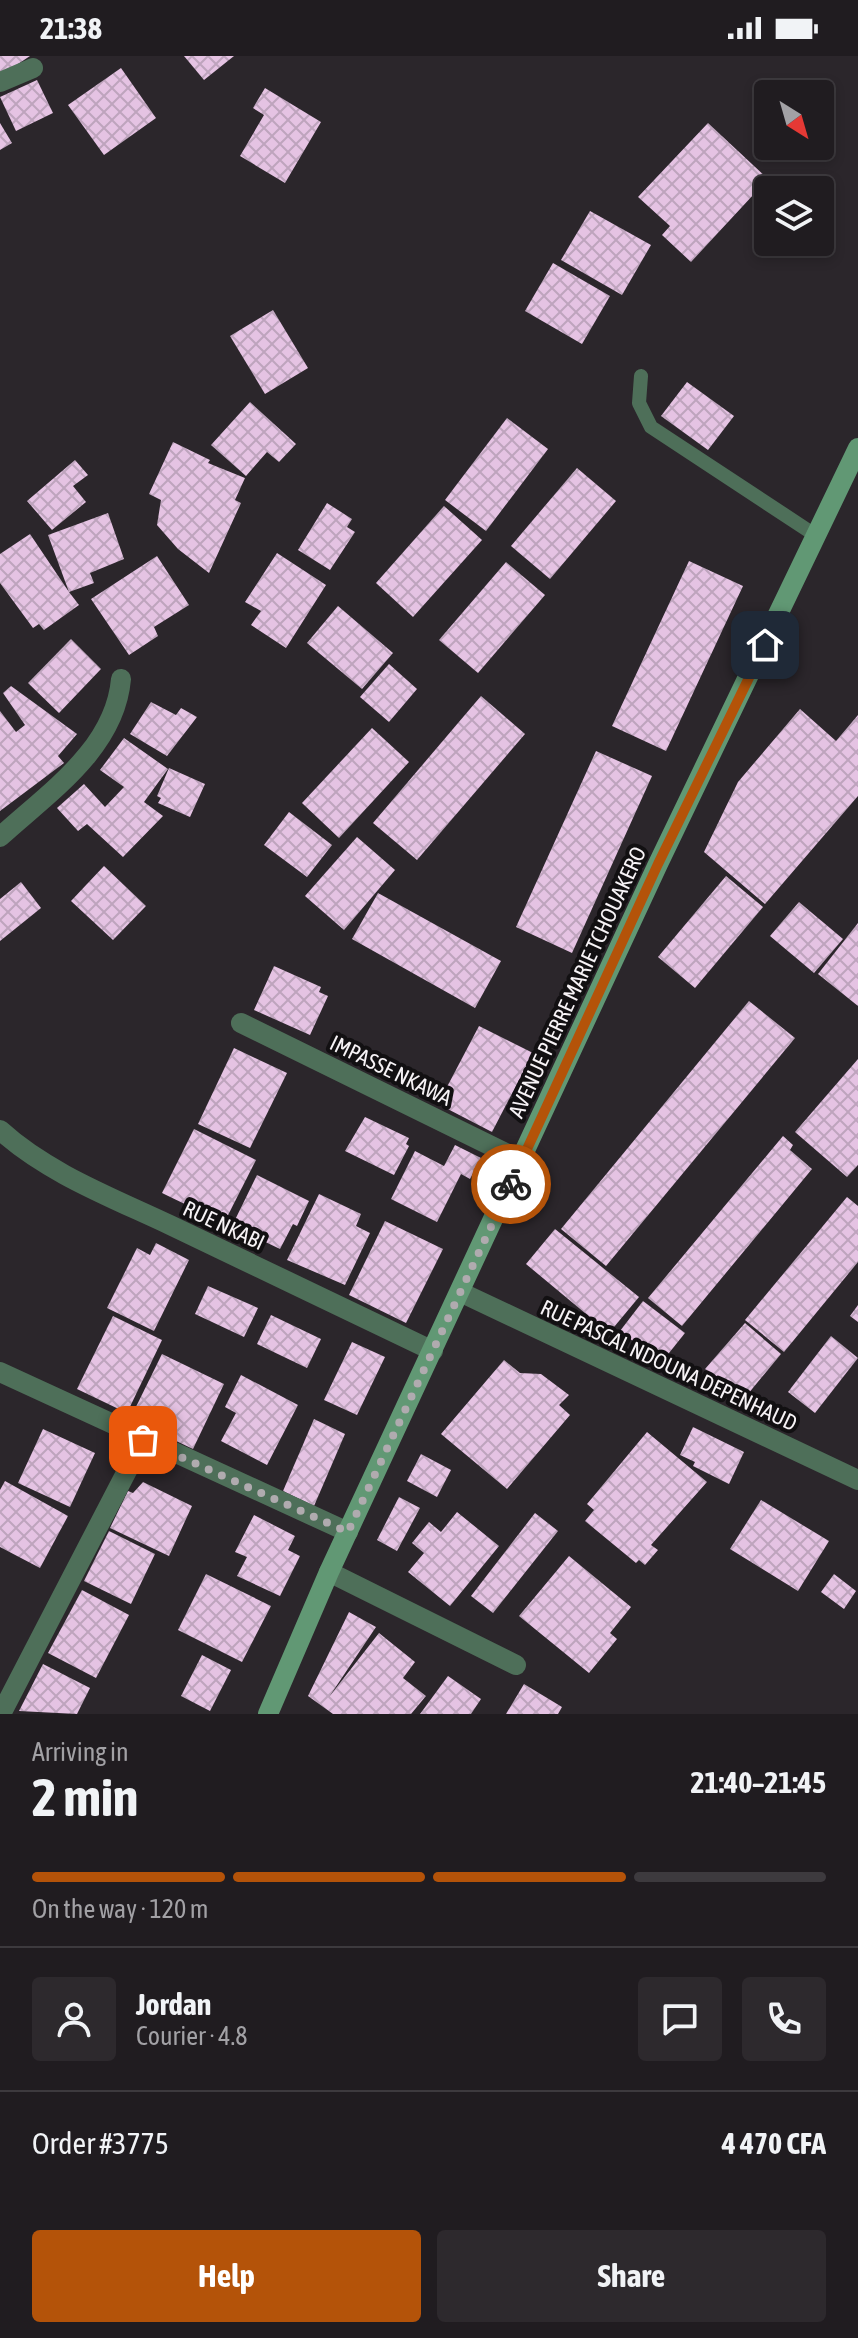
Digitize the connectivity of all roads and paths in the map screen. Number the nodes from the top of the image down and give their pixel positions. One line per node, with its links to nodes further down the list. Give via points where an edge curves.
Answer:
1 (33, 68): 2 (street)
2 (0, 82)
3 (641, 376): 5 (lane, via 639,403 651,427)
4 (858, 448): 5 (main road, AVENUE PIERRE MARIE TCHOUAKERO)
5 (815, 535): 10 (main road, AVENUE PIERRE MARIE TCHOUAKERO)
6 (121, 679): 7 (street, via 119,704 85,761)
7 (0, 837)
8 (241, 1023): 10 (street, IMPASSE NKAWA)
9 (0, 1130): 12 (street, RUE NKABI, via 105,1194)
10 (520, 1160): 11 (main road, AVENUE PIERRE MARIE TCHOUAKERO)
11 (460, 1292): 12 (main road, AVENUE PIERRE MARIE TCHOUAKERO); 15 (street, RUE PASCAL NDOUNA DEPENHAUD)
12 (433, 1351): 16 (main road, AVENUE PIERRE MARIE TCHOUAKERO)
13 (0, 1372): 14 (street)
14 (143, 1440): 16 (street); 19 (street)
15 (858, 1480)
16 (348, 1532): 17 (main road, AVENUE PIERRE MARIE TCHOUAKERO)
17 (329, 1572): 18 (street); 20 (main road, AVENUE PIERRE MARIE TCHOUAKERO)
18 (516, 1665)
19 (1, 1714)
20 (268, 1714)

